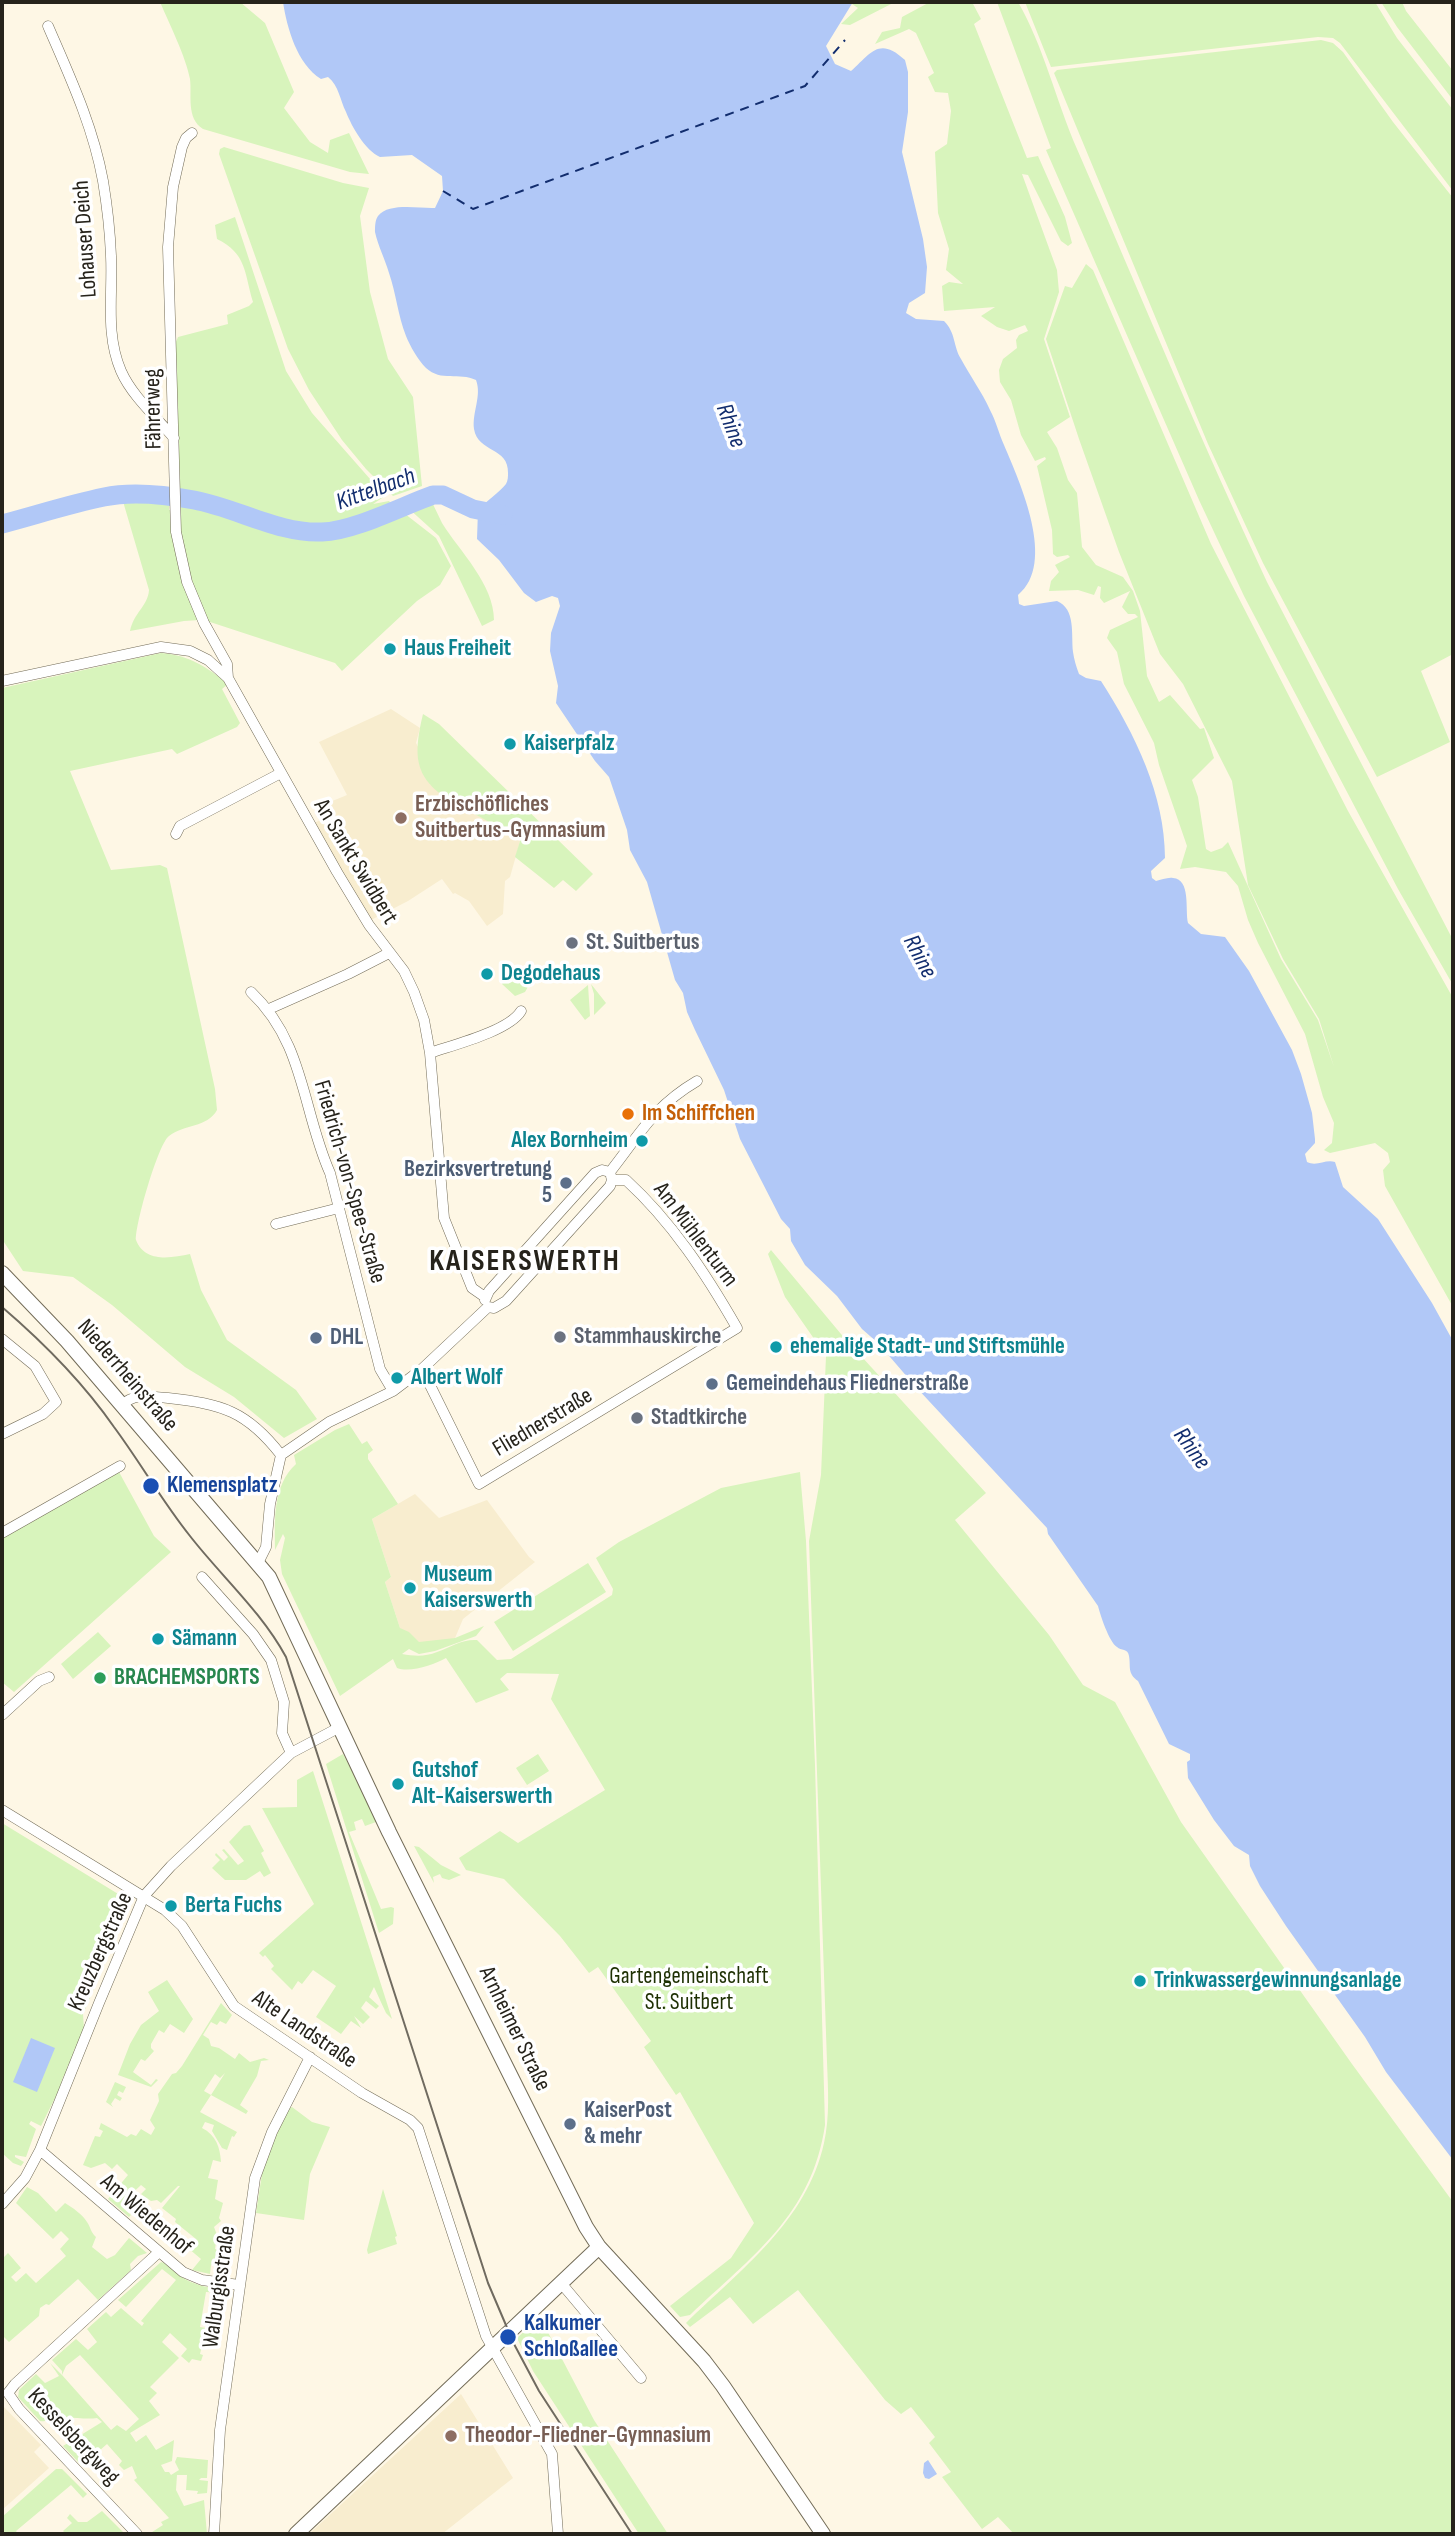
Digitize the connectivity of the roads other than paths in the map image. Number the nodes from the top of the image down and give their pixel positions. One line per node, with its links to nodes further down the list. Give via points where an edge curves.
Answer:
1 (48, 26): 3 (street, Lohauser Deich, via 88,121 99,162 111,256 110,320 121,370)
2 (192, 133): 3 (street, Fährerweg, via 182,147 169,218)
3 (174, 438): 4 (street, Fährerweg, via 178,544 204,623 228,664)
4 (228, 678): 5 (street, An Sankt Swidbert, via 190,651 161,647); 6 (street, An Sankt Swidbert)
5 (2, 681)
6 (279, 774): 7 (street, via 180,826); 8 (street, An Sankt Swidbert)
7 (177, 834)
8 (389, 953): 10 (street); 12 (street, An Sankt Swidbert, via 414,992)
9 (251, 992): 10 (street, Friedrich-von-Spee-Straße)
10 (269, 1009): 15 (street, Friedrich-von-Spee-Straße, via 296,1063)
11 (520, 1011): 12 (street, via 493,1030)
12 (430, 1053): 18 (street, An Sankt Swidbert, via 444,1218 472,1288)
13 (697, 1081): 14 (street, via 652,1115)
14 (611, 1176): 18 (street, via 602,1170 595,1173); 18 (street, via 610,1186 506,1301 494,1308); 19 (street, Am Mühlenturm, via 626,1180 657,1211)
15 (339, 1208): 16 (street); 22 (street, Friedrich-von-Spee-Straße, via 380,1369)
16 (276, 1224)
17 (2, 1273): 23 (main road, Niederrheinstraße)
18 (487, 1302): 21 (street)
19 (737, 1328): 21 (street, Fliednerstraße, via 479,1484)
20 (2, 1339): 24 (street, via 35,1366 56,1402 43,1414)
21 (422, 1368): 22 (street)
22 (393, 1391): 25 (street, via 344,1414)
23 (126, 1401): 25 (street, via 143,1396 216,1405 254,1425); 27 (main road, Niederrheinstraße)
24 (2, 1434)
25 (281, 1455): 29 (street, via 266,1547)
26 (120, 1466): 28 (street)
27 (214, 1512): 29 (main road, Arnheimer Straße)
28 (2, 1533)
29 (258, 1563): 33 (main road, Arnheimer Straße, via 292,1622)
30 (202, 1577): 34 (street, via 271,1660 284,1702 282,1733)
31 (49, 1677): 32 (street)
32 (2, 1715)
33 (340, 1727): 34 (street, Kreuzbergstraße); 40 (main road, Arnheimer Straße)
34 (291, 1753): 36 (street, Kreuzbergstraße)
35 (2, 1810): 36 (street, Alte Landstraße)
36 (144, 1896): 37 (street, Alte Landstraße, via 178,1921 234,2006); 38 (street, Kreuzbergstraße)
37 (310, 2057): 43 (street, Walburgisstraße, via 258,2167); 44 (street, Alte Landstraße, via 410,2120 421,2132)
38 (40, 2150): 39 (street, Kreuzbergstraße, via 26,2178); 41 (street, Am Wiedenhof)
39 (2, 2204)
40 (599, 2247): 42 (main road); 50 (main road, Arnheimer Straße, via 710,2369)
41 (159, 2252): 43 (street, Am Wiedenhof, via 190,2276); 46 (street, Kesselsbergweg, via 8,2393)
42 (561, 2283): 44 (main road); 45 (street)
43 (239, 2285): 47 (street, Walburgisstraße, via 220,2430)
44 (489, 2342): 48 (main road); 49 (street, Alte Landstraße, via 552,2454)
45 (641, 2378)
46 (138, 2534)
47 (214, 2534)
48 (296, 2534)
49 (558, 2534)
50 (823, 2534)

